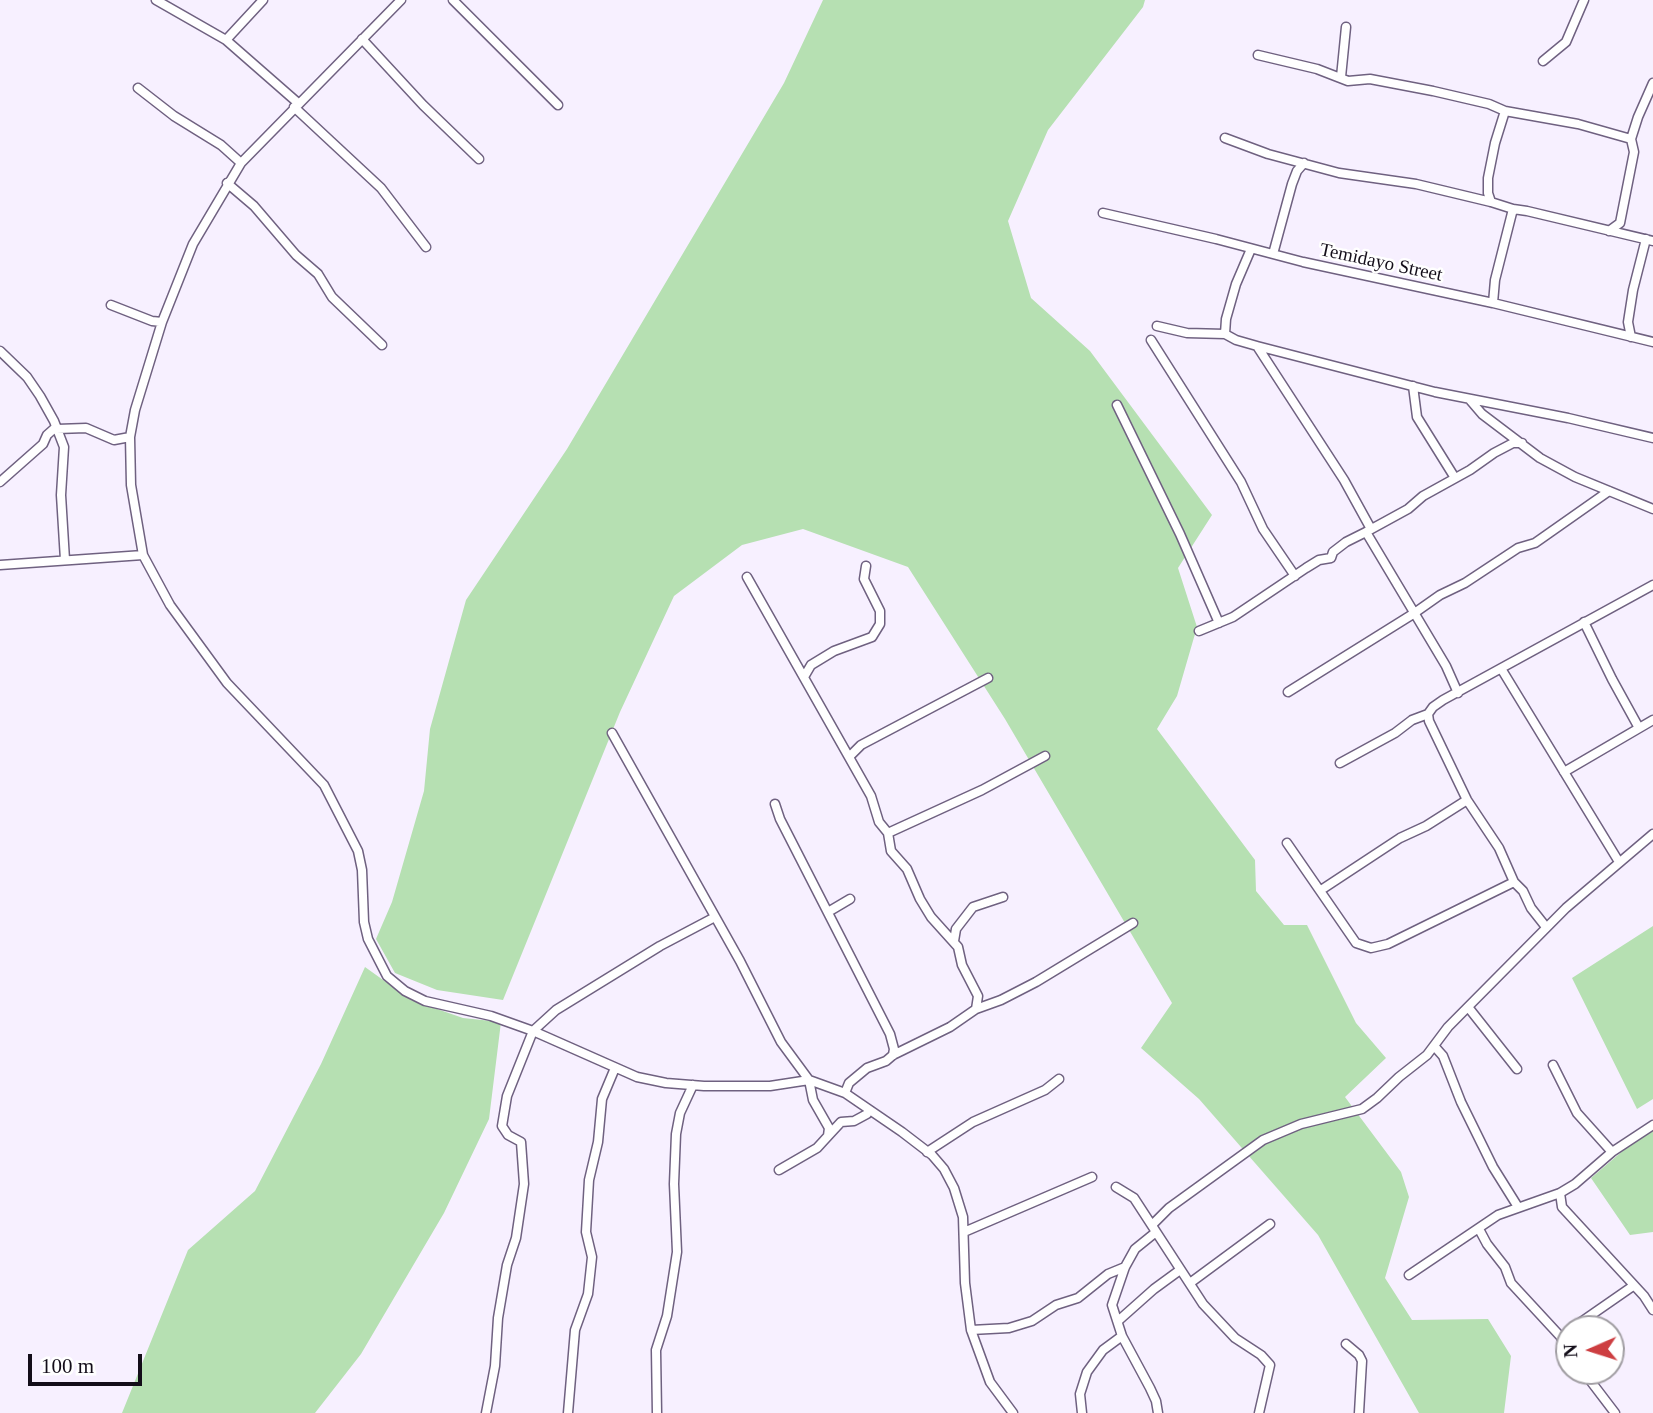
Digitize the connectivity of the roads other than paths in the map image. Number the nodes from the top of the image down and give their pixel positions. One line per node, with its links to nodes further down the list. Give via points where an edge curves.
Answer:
1 (156, 0): 8 (street)
2 (263, 0): 8 (street)
3 (401, 0): 7 (street)
4 (453, 0): 15 (street)
5 (1584, 0): 10 (street, via 1566,42)
6 (1346, 27): 11 (street)
7 (362, 39): 14 (street); 19 (street)
8 (226, 40): 14 (street)
9 (1258, 55): 11 (street)
10 (1543, 61)
11 (1341, 78): 16 (street, via 1433,91)
12 (1653, 83): 18 (street)
13 (138, 88): 20 (street)
14 (296, 105): 20 (street); 30 (street, via 381,188)
15 (558, 105)
16 (1505, 111): 18 (street); 23 (street, via 1488,178)
17 (1224, 138): 21 (street)
18 (1631, 139): 26 (street, via 1634,152)
19 (479, 159)
20 (240, 163): 22 (street)
21 (1304, 163): 23 (street); 32 (street, via 1292,184)
22 (227, 183): 35 (street, via 194,244); 41 (street, via 254,206 318,274 332,297)
23 (1491, 202): 24 (street)
24 (1513, 209): 27 (street); 33 (street)
25 (1103, 213): 31 (street, Temidayo Street)
26 (1620, 223): 27 (street); 28 (street)
27 (1609, 231): 28 (street)
28 (1631, 236): 29 (street)
29 (1649, 240): 38 (street, via 1633,290 1628,322)
30 (426, 247)
31 (1251, 249): 32 (street, Temidayo Street); 37 (street, via 1236,284)
32 (1273, 254): 33 (street, Temidayo Street)
33 (1493, 303): 38 (street, Temidayo Street)
34 (111, 305): 35 (street)
35 (162, 322): 50 (street)
36 (1157, 326): 37 (street)
37 (1225, 334): 42 (street)
38 (1631, 337): 40 (street, Temidayo Street)
39 (1151, 340): 62 (street)
40 (1653, 342)
41 (382, 345)
42 (1257, 346): 44 (street); 57 (street, via 1344,480)
43 (0, 351): 48 (street, via 27,377)
44 (1413, 386): 45 (street); 53 (street, via 1417,416)
45 (1470, 400): 49 (street); 52 (street)
46 (1116, 405): 67 (street)
47 (1653, 425): 49 (street)
48 (57, 428): 50 (street, via 86,428 114,440); 54 (street); 59 (street, via 65,456 61,495)
49 (1644, 434): 51 (street)
50 (131, 437): 58 (street, via 131,485)
51 (1653, 438)
52 (1522, 443): 53 (street, via 1508,445); 55 (street, via 1540,458)
53 (1455, 478): 57 (street)
54 (0, 482)
55 (1609, 491): 56 (street); 65 (street, via 1535,543 1518,548)
56 (1653, 509)
57 (1368, 530): 62 (street, via 1333,551 1331,558); 65 (street)
58 (143, 555): 59 (street); 99 (street, via 170,605 227,683 311,770 337,807 358,852 368,939 387,976 425,1001)
59 (65, 560): 60 (street)
60 (0, 565)
61 (866, 566): 70 (street, via 864,579 880,611 880,624 872,637 834,651 811,665)
62 (1294, 576): 67 (street)
63 (747, 577): 70 (street)
64 (1653, 585): 66 (street)
65 (1413, 614): 72 (street); 73 (street)
66 (1584, 622): 69 (street); 76 (street)
67 (1219, 624): 68 (street)
68 (1199, 631)
69 (1502, 670): 73 (street); 81 (street)
70 (804, 677): 78 (street)
71 (988, 678): 78 (street, via 862,745)
72 (1288, 692)
73 (1458, 692): 74 (street)
74 (1428, 714): 80 (street); 82 (street)
75 (1653, 720): 76 (street)
76 (1639, 727): 81 (street)
77 (611, 733): 93 (street)
78 (850, 756): 84 (street)
79 (1045, 756): 84 (street)
80 (1340, 763)
81 (1564, 772): 87 (street)
82 (1467, 800): 88 (street); 89 (street)
83 (775, 804): 92 (street)
84 (888, 833): 96 (street, via 891,851 904,864 920,899)
85 (1653, 834): 87 (street)
86 (1287, 843): 89 (street)
87 (1619, 862): 95 (street)
88 (1514, 882): 89 (street, via 1371,948 1356,943); 95 (street)
89 (1321, 890)
90 (1003, 897): 96 (street, via 972,907)
91 (850, 899): 92 (street)
92 (828, 912): 101 (street, via 890,1034)
93 (715, 917): 99 (street, via 556,1010); 106 (street, via 781,1042)
94 (1133, 923): 98 (street, via 1048,975)
95 (1546, 927): 97 (street)
96 (954, 941): 98 (street, via 978,996)
97 (1468, 1007): 100 (street); 104 (street)
98 (976, 1009): 101 (street)
99 (533, 1031): 103 (street); 136 (street, via 507,1096 502,1126 521,1142 524,1184 498,1318)
100 (1435, 1047): 118 (street, via 1493,1167); 120 (street, via 1362,1109 1301,1124 1263,1140 1177,1202)
101 (893, 1055): 108 (street, via 861,1073)
102 (1553, 1065): 113 (street, via 1577,1113)
103 (615, 1068): 107 (street, via 646,1079); 137 (street, via 602,1099 589,1180 586,1233 592,1257 588,1294 575,1330)
104 (1517, 1069)
105 (1059, 1079): 112 (street, via 1045,1090 973,1122)
106 (809, 1080): 107 (street, via 769,1086); 108 (street); 111 (street, via 813,1100 829,1128)
107 (693, 1085): 138 (street, via 676,1134 677,1252 667,1316 656,1350)
108 (845, 1093): 109 (street)
109 (869, 1110): 111 (street, via 854,1121 841,1122); 112 (street)
110 (1653, 1125): 113 (street)
111 (828, 1136): 114 (street)
112 (928, 1152): 122 (street, via 954,1188)
113 (1612, 1152): 117 (street)
114 (779, 1170)
115 (1092, 1177): 122 (street)
116 (1116, 1187): 120 (street, via 1134,1198)
117 (1560, 1193): 118 (street); 127 (street, via 1562,1207)
118 (1518, 1206): 121 (street)
119 (1270, 1224): 126 (street)
120 (1155, 1228): 123 (street); 124 (street)
121 (1479, 1229): 125 (street); 132 (street, via 1511,1283)
122 (964, 1232): 131 (street)
123 (1125, 1267): 130 (street, via 1112,1300); 131 (street, via 1032,1321 1009,1328)
124 (1180, 1270): 126 (street); 130 (street)
125 (1409, 1275)
126 (1190, 1283): 142 (street, via 1235,1338 1270,1365)
127 (1633, 1286): 128 (street); 129 (street)
128 (1653, 1310)
129 (1591, 1315)
130 (1118, 1321): 133 (street)
131 (971, 1330): 139 (street, via 990,1382)
132 (1555, 1331)
133 (1122, 1336): 140 (street, via 1103,1350 1087,1372 1080,1394); 141 (street)
134 (1346, 1344): 143 (street, via 1362,1360)
135 (1594, 1385): 144 (street)
136 (486, 1413)
137 (568, 1413)
138 (657, 1413)
139 (1013, 1413)
140 (1082, 1413)
141 (1158, 1413)
142 (1259, 1413)
143 (1359, 1413)
144 (1615, 1413)

